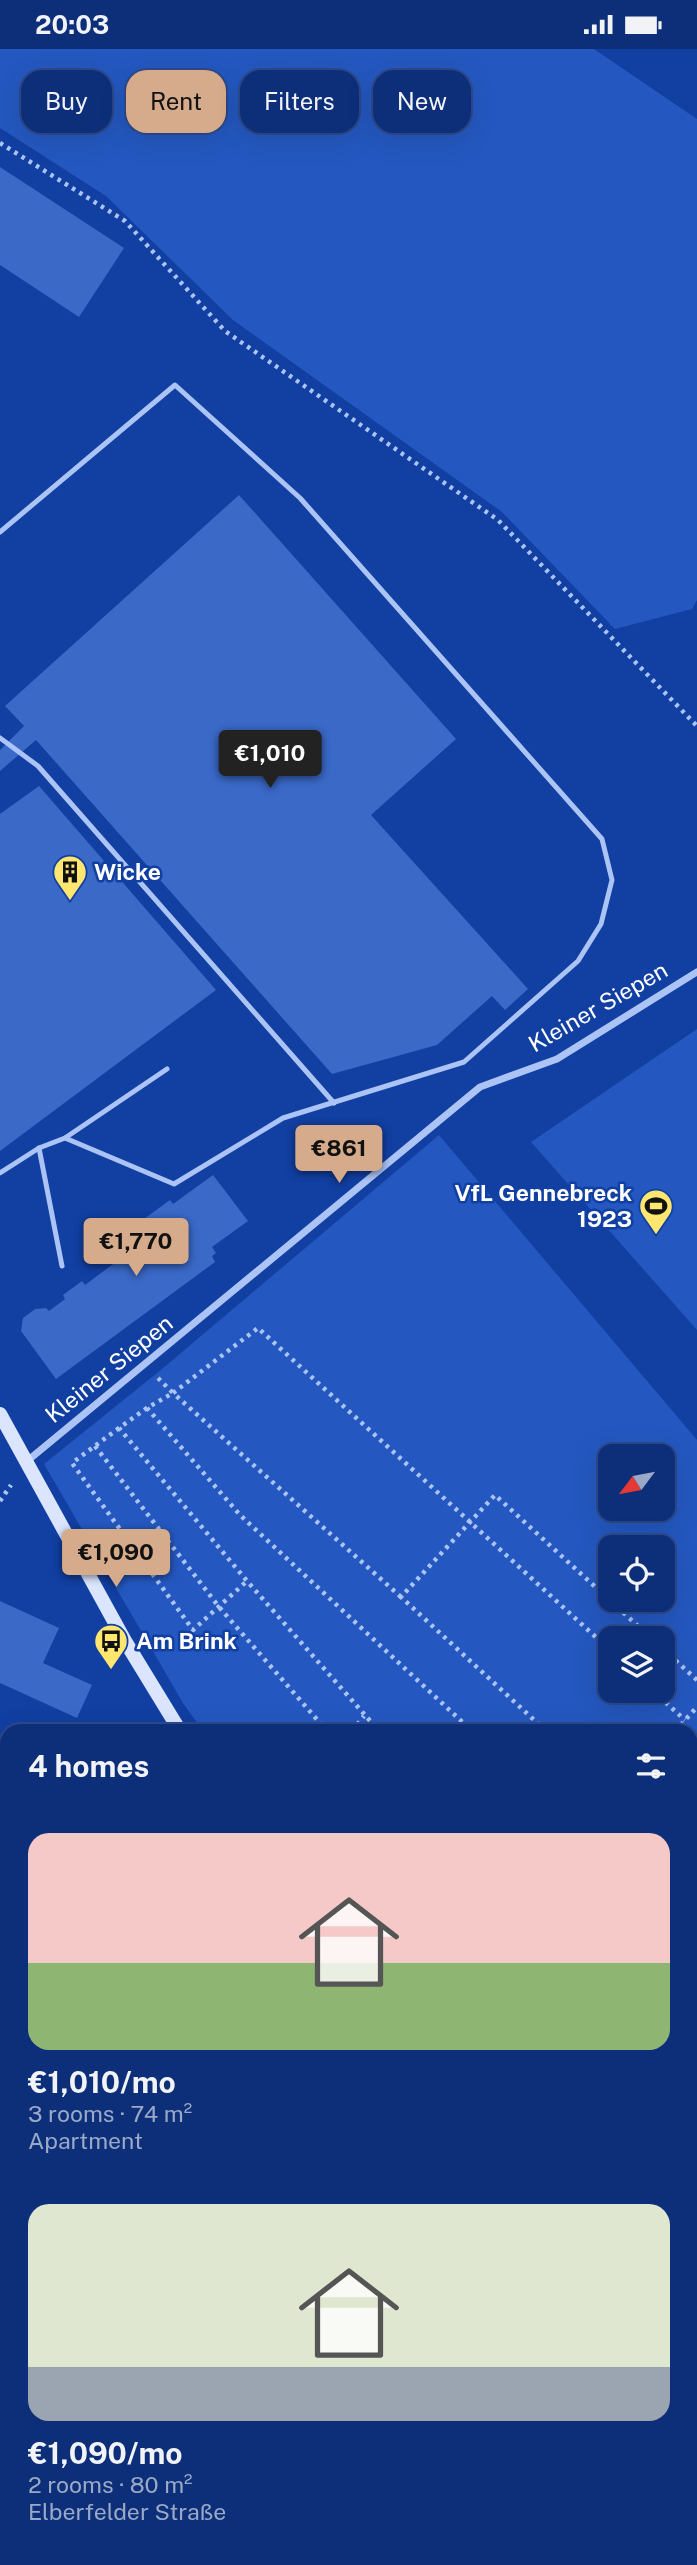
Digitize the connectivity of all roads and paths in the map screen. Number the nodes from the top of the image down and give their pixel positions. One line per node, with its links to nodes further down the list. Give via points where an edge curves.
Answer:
1 (0, 143): 3 (path, via 125,221 225,331 498,520)
2 (0, 532): 7 (lane, via 175,385 300,498 602,839 612,880 601,923 579,961 464,1062)
3 (697, 726)
4 (0, 738): 7 (lane, via 38,766)
5 (697, 972): 12 (street, Kleiner Siepen, via 557,1059 480,1087)
6 (167, 1069): 8 (lane)
7 (334, 1103): 8 (lane, via 283,1118 174,1184)
8 (65, 1138): 9 (lane)
9 (39, 1149): 10 (lane); 11 (lane)
10 (0, 1173)
11 (62, 1266)
12 (145, 1365): 13 (path); 18 (street, Kleiner Siepen)
13 (173, 1393): 14 (path); 19 (path, via 258,1328); 21 (path)
14 (147, 1408): 16 (path); 35 (path, via 240,1515)
15 (0, 1414): 18 (main road)
16 (119, 1428): 17 (path); 20 (path)
17 (94, 1446): 22 (path); 22 (path, via 72,1463 193,1630)
18 (25, 1463): 31 (main road)
19 (469, 1521): 21 (path); 23 (path, via 495,1495); 24 (path)
20 (247, 1581): 22 (path); 29 (path)
21 (401, 1597): 36 (path)
22 (219, 1607): 32 (path)
23 (638, 1626)
24 (598, 1639)
25 (675, 1660): 26 (path)
26 (697, 1680)
27 (666, 1703): 30 (path)
28 (697, 1707): 30 (path)
29 (364, 1716): 33 (path); 34 (path)
30 (685, 1720): 37 (path)
31 (176, 1724)
32 (321, 1724)
33 (358, 1724)
34 (372, 1724)
35 (464, 1724)
36 (538, 1724)
37 (681, 1724)

